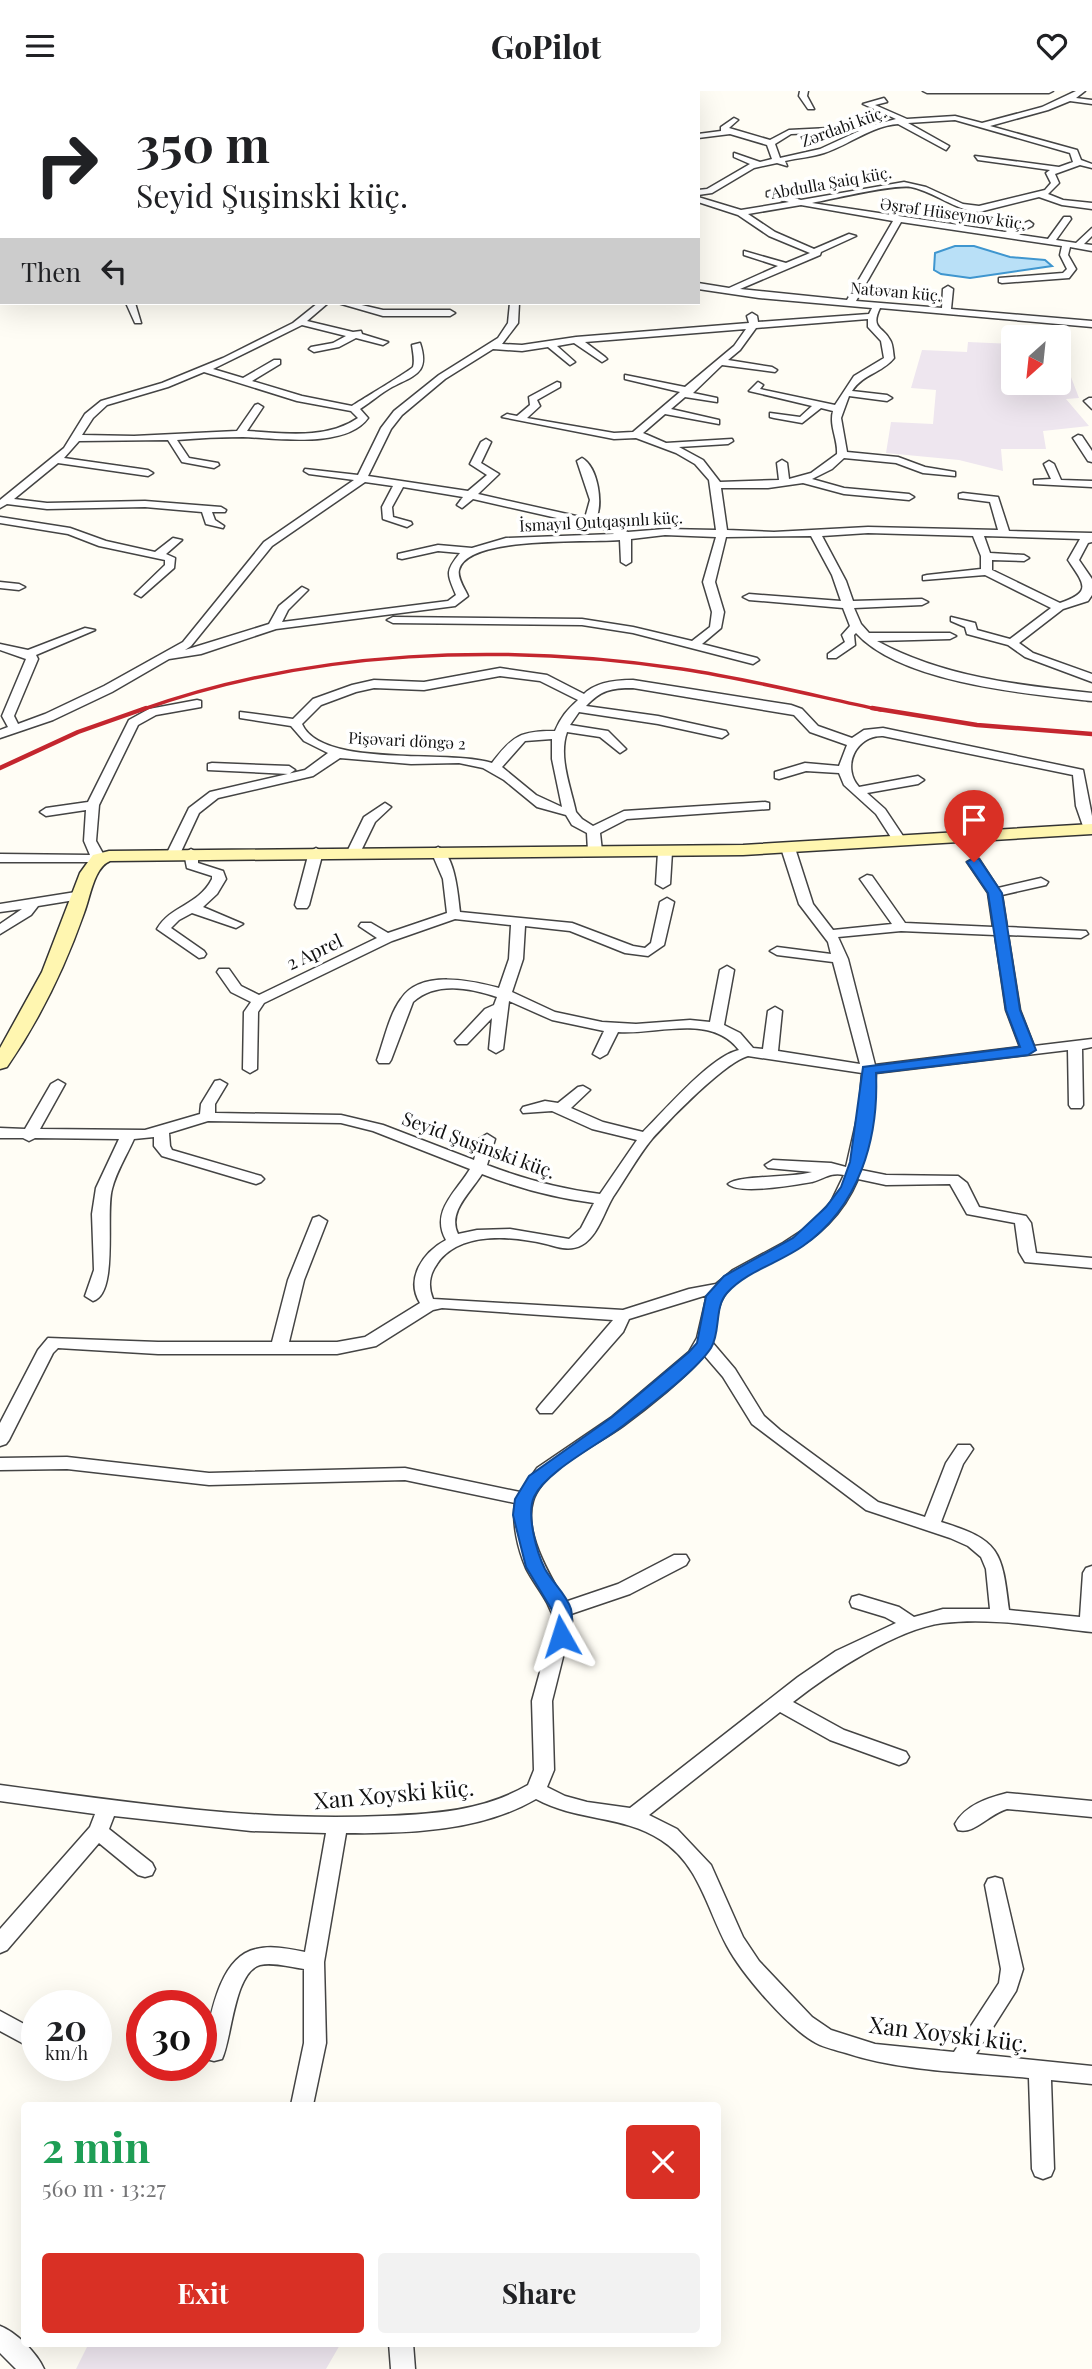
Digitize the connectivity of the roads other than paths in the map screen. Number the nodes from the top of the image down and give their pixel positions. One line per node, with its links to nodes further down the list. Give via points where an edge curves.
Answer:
1 (804, 91): 9 (street)
2 (928, 91): 5 (street)
3 (1049, 91): 5 (street)
4 (1081, 91): 6 (street)
5 (951, 92)
6 (1070, 99): 8 (street); 12 (street)
7 (884, 100): 11 (street, via 867,104)
8 (1092, 103)
9 (811, 107)
10 (734, 120): 14 (street)
11 (902, 121): 12 (street, Zərdabi küç., via 948,117); 13 (street, Zərdabi küç.); 17 (street)
12 (981, 126): 23 (street, Zərdabi küç., via 1080,153 1075,160)
13 (871, 128): 16 (street, via 794,131); 21 (street, Zərdabi küç., via 822,151)
14 (727, 131): 15 (street); 16 (street)
15 (701, 132)
16 (771, 142): 21 (street)
17 (946, 148)
18 (1003, 153): 22 (street)
19 (737, 155): 24 (street)
20 (978, 158): 22 (street)
21 (778, 160): 24 (street, Zərdabi küç.); 26 (street)
22 (993, 160): 27 (street)
23 (1079, 163): 25 (street); 27 (street)
24 (758, 164): 30 (street, Zərdabi küç.)
25 (1092, 166)
26 (789, 168)
27 (1057, 169): 33 (street, via 1050,173 1054,187)
28 (890, 174): 29 (street)
29 (909, 184): 32 (street, Abdulla Şaiq küç.); 33 (street, Abdulla Şaiq küç., via 971,209)
30 (700, 192)
31 (769, 194): 35 (street, Əşrəf Hüseynov küç.)
32 (852, 195): 35 (street, Abdulla Şaiq küç.); 36 (street)
33 (1042, 195): 37 (street)
34 (700, 200): 38 (street, via 712,209)
35 (795, 202): 38 (street, Abdulla Şaiq küç.); 39 (street, Əşrəf Hüseynov küç.)
36 (873, 203)
37 (1092, 206)
38 (741, 213): 48 (street, Abdulla Şaiq küç., via 772,234)
39 (899, 219): 43 (street, Əşrəf Hüseynov küç.); 57 (street)
40 (1067, 219): 45 (street)
41 (1029, 224): 43 (street)
42 (1092, 231): 46 (street)
43 (1006, 235): 45 (street, Əşrəf Hüseynov küç.)
44 (852, 236): 48 (street)
45 (1050, 242): 46 (street, Əşrəf Hüseynov küç.)
46 (1072, 245): 47 (street, Əşrəf Hüseynov küç.); 51 (street, via 1064,255 1072,269 1066,276)
47 (1092, 248)
48 (816, 251): 50 (street, via 815,256)
49 (747, 253): 50 (street)
50 (786, 266): 55 (street)
51 (1002, 280)
52 (700, 286): 55 (street, Natəvan küç.)
53 (806, 289): 56 (street)
54 (948, 289): 63 (street)
55 (729, 291): 56 (street, Natəvan küç.)
56 (810, 300): 57 (street, Natəvan küç.)
57 (850, 303): 62 (street, Natəvan küç.)
58 (132, 305): 67 (street)
59 (321, 305): 68 (street)
60 (352, 305): 64 (street, via 383,313)
61 (514, 305): 76 (street, via 513,323)
62 (874, 311): 63 (street, Natəvan küç.); 66 (street); 89 (street, via 873,327 889,348 889,358 856,379)
63 (946, 311): 69 (street, Natəvan küç.)
64 (450, 313)
65 (673, 320): 70 (street)
66 (753, 320): 70 (street); 81 (street, via 737,348)
67 (138, 321)
68 (301, 322): 71 (street); 82 (street)
69 (1092, 324)
70 (676, 331): 72 (street)
71 (358, 333): 73 (street); 77 (street, via 336,345)
72 (576, 340): 74 (street); 78 (street)
73 (383, 342)
74 (550, 344): 76 (street); 80 (street)
75 (417, 345): 96 (street, via 419,363 414,373)
76 (493, 346): 101 (street)
77 (314, 349)
78 (602, 359)
79 (277, 362): 85 (street)
80 (570, 362)
81 (719, 362): 83 (street); 88 (street)
82 (203, 369): 85 (street); 106 (street, via 104,403 89,416)
83 (772, 370)
84 (628, 377): 88 (street)
85 (247, 380): 96 (street, via 299,399)
86 (557, 385): 102 (street, via 532,399 535,406)
87 (758, 385): 93 (street, via 754,391)
88 (688, 393): 91 (street); 98 (street)
89 (848, 393): 90 (street); 97 (street)
90 (887, 398)
91 (715, 400)
92 (1092, 401): 94 (street, via 1088,401)
93 (819, 405): 97 (street); 99 (street, via 802,420)
94 (1092, 406)
95 (258, 407): 104 (street)
96 (354, 409): 101 (street)
97 (838, 409): 112 (street, via 836,420 844,437)
98 (664, 411): 103 (street); 105 (street)
99 (774, 415)
100 (507, 417): 102 (street)
101 (377, 419): 104 (street, via 311,438); 123 (street)
102 (519, 419): 105 (street, via 614,436)
103 (715, 422)
104 (240, 434): 107 (street)
105 (638, 435): 111 (street)
106 (78, 438): 107 (street); 114 (street)
107 (171, 438): 118 (street, via 186,460)
108 (1078, 438): 113 (street)
109 (728, 441): 111 (street)
110 (486, 442): 132 (street, via 475,464 494,474)
111 (668, 446): 131 (street, via 699,462)
112 (842, 455): 119 (street, via 898,460); 124 (street)
113 (1092, 459)
114 (55, 460): 121 (street); 135 (street)
115 (582, 461): 140 (street, via 597,494 594,516)
116 (782, 463): 125 (street)
117 (1049, 464): 128 (street)
118 (214, 465)
119 (914, 467): 122 (street); 126 (street)
120 (309, 471): 123 (street)
121 (148, 473)
122 (951, 474)
123 (361, 480): 130 (street); 179 (street, via 268,544 187,644)
124 (807, 481): 125 (street); 134 (street, via 844,491)
125 (784, 482): 131 (street)
126 (910, 482)
127 (1038, 482): 128 (street)
128 (1057, 482): 129 (street)
129 (1092, 484)
130 (399, 485): 132 (street); 141 (street, via 387,507 388,519)
131 (717, 485): 145 (street)
132 (470, 495): 136 (street); 140 (street)
133 (963, 496): 144 (street, via 994,499)
134 (909, 497)
135 (3, 503): 137 (street)
136 (462, 505)
137 (206, 509): 138 (street); 142 (street, via 209,522)
138 (221, 510)
139 (0, 520): 151 (street, via 60,529)
140 (588, 523): 147 (street)
141 (407, 524)
142 (219, 526)
143 (978, 531): 144 (street, İsmayıl Qutqaşınlı küç.); 146 (street, İsmayıl Qutqaşınlı küç.); 152 (street)
144 (1004, 532): 148 (street, İsmayıl Qutqaşınlı küç.)
145 (722, 533): 146 (street, İsmayıl Qutqaşınlı küç.); 147 (street, İsmayıl Qutqaşınlı küç.); 176 (street, via 709,582 718,612 715,628)
146 (816, 534): 165 (street)
147 (625, 535): 150 (street, İsmayıl Qutqaşınlı küç., via 506,541); 155 (street)
148 (1092, 537): 166 (street, via 1084,541 1073,560 1087,581 1088,593 1079,602)
149 (177, 540): 151 (street)
150 (471, 551): 153 (street, via 438,548); 169 (street, via 454,568 462,596 458,601 357,613)
151 (158, 555): 161 (street, via 170,558 170,566)
152 (986, 555): 154 (street); 156 (street)
153 (402, 556)
154 (1024, 558)
155 (626, 562)
156 (987, 572): 157 (street); 166 (street)
157 (927, 578)
158 (0, 585): 159 (street)
159 (19, 587)
160 (302, 590): 171 (street, via 283,608)
161 (141, 594)
162 (749, 597): 164 (street)
163 (922, 602): 165 (street)
164 (822, 603): 165 (street); 167 (street)
165 (848, 604): 170 (street)
166 (1059, 607): 175 (street)
167 (809, 617)
168 (954, 618): 175 (street, via 971,625 971,632)
169 (332, 621): 171 (street); 176 (street, via 582,621)
170 (856, 626): 173 (street); 180 (street, via 848,635 851,643)
171 (274, 627): 179 (street, via 197,652)
172 (89, 630): 178 (street)
173 (865, 636): 174 (street); 183 (street, via 898,659 939,673)
174 (950, 636)
175 (1012, 643): 182 (street, via 1029,655)
176 (694, 645): 181 (street)
177 (0, 647): 178 (street)
178 (30, 654): 189 (street, via 31,664 10,704 8,716)
179 (167, 656): 189 (street, via 96,695)
180 (832, 656)
181 (753, 660)
182 (1092, 678)
183 (1092, 697)
184 (584, 699): 186 (street); 188 (street, via 542,678 500,672 424,686 374,684 352,689 317,702); 193 (street, via 604,687 633,684 779,707 798,712 814,729)
185 (197, 704): 204 (street, via 153,712 133,723)
186 (575, 708): 190 (street); 192 (street)
187 (244, 715): 188 (street)
188 (296, 723): 195 (street, via 299,733)
189 (15, 728): 191 (street)
190 (561, 732): 194 (street, via 604,734); 197 (street, via 522,736); 208 (street, via 558,759)
191 (0, 734)
192 (722, 734)
193 (853, 743): 198 (street); 200 (street, via 859,735 883,732)
194 (620, 749)
195 (340, 754): 197 (street, Pişəvari döngə 2, via 462,759); 199 (street, Pişəvari döngə 2)
196 (212, 767): 199 (street)
197 (495, 768): 208 (street, Pişəvari döngə 2, via 532,801)
198 (843, 770): 201 (street, via 805,767); 203 (street)
199 (313, 771): 218 (street, Pişəvari döngə 2, via 231,789 202,802)
200 (1086, 773): 209 (street, via 1082,806)
201 (779, 775)
202 (918, 780): 203 (street)
203 (856, 790): 211 (street, via 880,811)
204 (93, 805): 207 (street); 220 (street, via 90,841)
205 (765, 806): 210 (street, via 624,815)
206 (386, 807): 216 (street, via 369,821)
207 (46, 812)
208 (570, 812): 210 (street, Pişəvari döngə 2)
209 (1091, 829): 211 (street)
210 (593, 831): 214 (street)
211 (899, 839): 212 (street)
212 (788, 848): 217 (street); 239 (street, via 806,904)
213 (438, 851): 214 (street); 216 (street); 232 (street, via 450,879)
214 (595, 851): 217 (street)
215 (316, 852): 216 (street); 218 (street); 229 (street)
216 (354, 852)
217 (665, 852): 224 (street)
218 (183, 853): 220 (street, via 124,853); 231 (street, via 192,865 218,874 207,901)
219 (0, 857): 220 (street)
220 (99, 859): 226 (street)
221 (974, 862): 225 (street)
222 (867, 879): 236 (street)
223 (1041, 882): 225 (street)
224 (663, 884)
225 (995, 893): 238 (street)
226 (82, 895): 227 (street); 255 (street, via 49,982)
227 (34, 902): 230 (street); 237 (street)
228 (667, 902): 233 (street, 2 Aprel, via 657,945 648,952 630,950 572,927)
229 (302, 905)
230 (0, 908)
231 (195, 909): 234 (street); 243 (street, via 174,916 164,929)
232 (454, 915): 233 (street, 2 Aprel); 241 (street, 2 Aprel)
233 (518, 921): 248 (street, via 516,959)
234 (236, 924)
235 (366, 926): 241 (street)
236 (901, 927): 238 (street); 239 (street)
237 (0, 930)
238 (1003, 930): 240 (street); 257 (street, via 1013,1010)
239 (830, 934): 244 (street)
240 (1081, 934)
241 (387, 938): 247 (street, 2 Aprel)
242 (777, 950): 244 (street)
243 (199, 954)
244 (841, 959): 264 (street)
245 (727, 970): 251 (street)
246 (224, 972): 247 (street, via 236,989)
247 (259, 1000): 263 (street, via 251,1012)
248 (502, 1001): 250 (street); 252 (street); 256 (street); 261 (street, via 435,985 413,992)
249 (775, 1011): 260 (street)
250 (613, 1027): 251 (street, via 683,1023); 259 (street)
251 (716, 1027): 258 (street, via 736,1035)
252 (462, 1041)
253 (1092, 1043): 254 (street)
254 (1075, 1044): 257 (street); 268 (street)
255 (6, 1045): 262 (street)
256 (496, 1049)
257 (1028, 1050): 264 (street)
258 (748, 1052): 260 (street); 276 (street, via 722,1063)
259 (600, 1054)
260 (770, 1054): 264 (street)
261 (384, 1060)
262 (0, 1063)
263 (250, 1069)
264 (869, 1070): 281 (street, via 870,1091)
265 (58, 1084): 275 (street)
266 (220, 1084): 271 (street, via 208,1104)
267 (583, 1090): 269 (street)
268 (1076, 1105)
269 (562, 1108): 270 (street, via 546,1105); 276 (street, via 591,1122)
270 (528, 1110)
271 (207, 1117): 273 (street, Seyid Şuşinski küç.); 279 (street, Seyid Şuşinski küç., via 341,1119 378,1128)
272 (0, 1133): 275 (street, Seyid Şuşinski küç.)
273 (162, 1133): 274 (street, Seyid Şuşinski küç.); 282 (street, via 162,1146 174,1156)
274 (130, 1135): 275 (street, Seyid Şuşinski küç.); 289 (street, via 104,1188 102,1270)
275 (29, 1136)
276 (646, 1137): 284 (street)
277 (487, 1139): 279 (street)
278 (773, 1165): 280 (street)
279 (478, 1168): 284 (street, Seyid Şuşinski küç., via 543,1189); 286 (street, via 447,1215 447,1231)
280 (831, 1168): 281 (street); 283 (street, via 786,1182)
281 (854, 1173): 287 (street, via 886,1179 953,1179 973,1210 1020,1219 1031,1258); 288 (street, via 844,1195 809,1234 748,1267)
282 (256, 1179)
283 (736, 1184)
284 (604, 1199): 286 (street, via 575,1242 527,1236)
285 (319, 1221): 293 (street, via 296,1280)
286 (453, 1239): 290 (street, via 439,1248 421,1281 420,1291)
287 (1092, 1263)
288 (719, 1289): 291 (street); 292 (street)
289 (93, 1296)
290 (429, 1305): 291 (street, via 466,1302); 293 (street, via 385,1335 356,1346)
291 (623, 1315): 294 (street, via 617,1328)
292 (705, 1345): 298 (street, via 618,1421 543,1472); 299 (street, via 758,1420 774,1434 872,1506)
293 (279, 1349): 295 (street, via 54,1342)
294 (546, 1409)
295 (0, 1440)
296 (964, 1449): 299 (street)
297 (0, 1464): 298 (street, via 67,1463 209,1479 405,1473)
298 (524, 1499): 303 (street, via 527,1546)
299 (931, 1525): 304 (street, via 974,1541 988,1553 995,1569)
300 (680, 1560): 303 (street, via 624,1589)
301 (1092, 1573): 306 (street)
302 (859, 1602): 305 (street)
303 (561, 1610): 309 (street, via 561,1636 541,1701 544,1770)
304 (1000, 1616): 305 (street, via 943,1616); 306 (street)
305 (912, 1623): 307 (street, via 844,1656)
306 (1091, 1625)
307 (780, 1703): 308 (street, via 824,1731); 313 (street)
308 (899, 1756)
309 (536, 1790): 313 (street, Xan Xoyski küç., via 560,1803); 315 (street, Xan Xoyski küç., via 516,1803 449,1820)
310 (0, 1793): 311 (street, Xan Xoyski küç.)
311 (108, 1807): 315 (street, Xan Xoyski küç., via 193,1819); 316 (street)
312 (1092, 1809): 314 (street, via 1007,1801 988,1806)
313 (633, 1816): 324 (street, Xan Xoyski küç., via 670,1835 704,1871 735,1942 804,2023 845,2046)
314 (965, 1824)
315 (337, 1828): 320 (street)
316 (98, 1831): 317 (street); 319 (street)
317 (145, 1869)
318 (995, 1885): 324 (street, via 1012,1969 1009,1985)
319 (0, 1944)
320 (314, 1962): 323 (street, via 256,1957 243,1962 233,1981); 327 (street, via 315,2043)
321 (0, 2020): 322 (street)
322 (21, 2032)
323 (217, 2041)
324 (959, 2062): 325 (street, Xan Xoyski küç.)
325 (1040, 2070): 326 (street, Xan Xoyski küç.); 328 (street)
326 (1092, 2075)
327 (303, 2102)
328 (1044, 2169)
329 (0, 2337): 331 (street)
330 (401, 2347): 332 (street)
331 (32, 2369)
332 (403, 2369)

